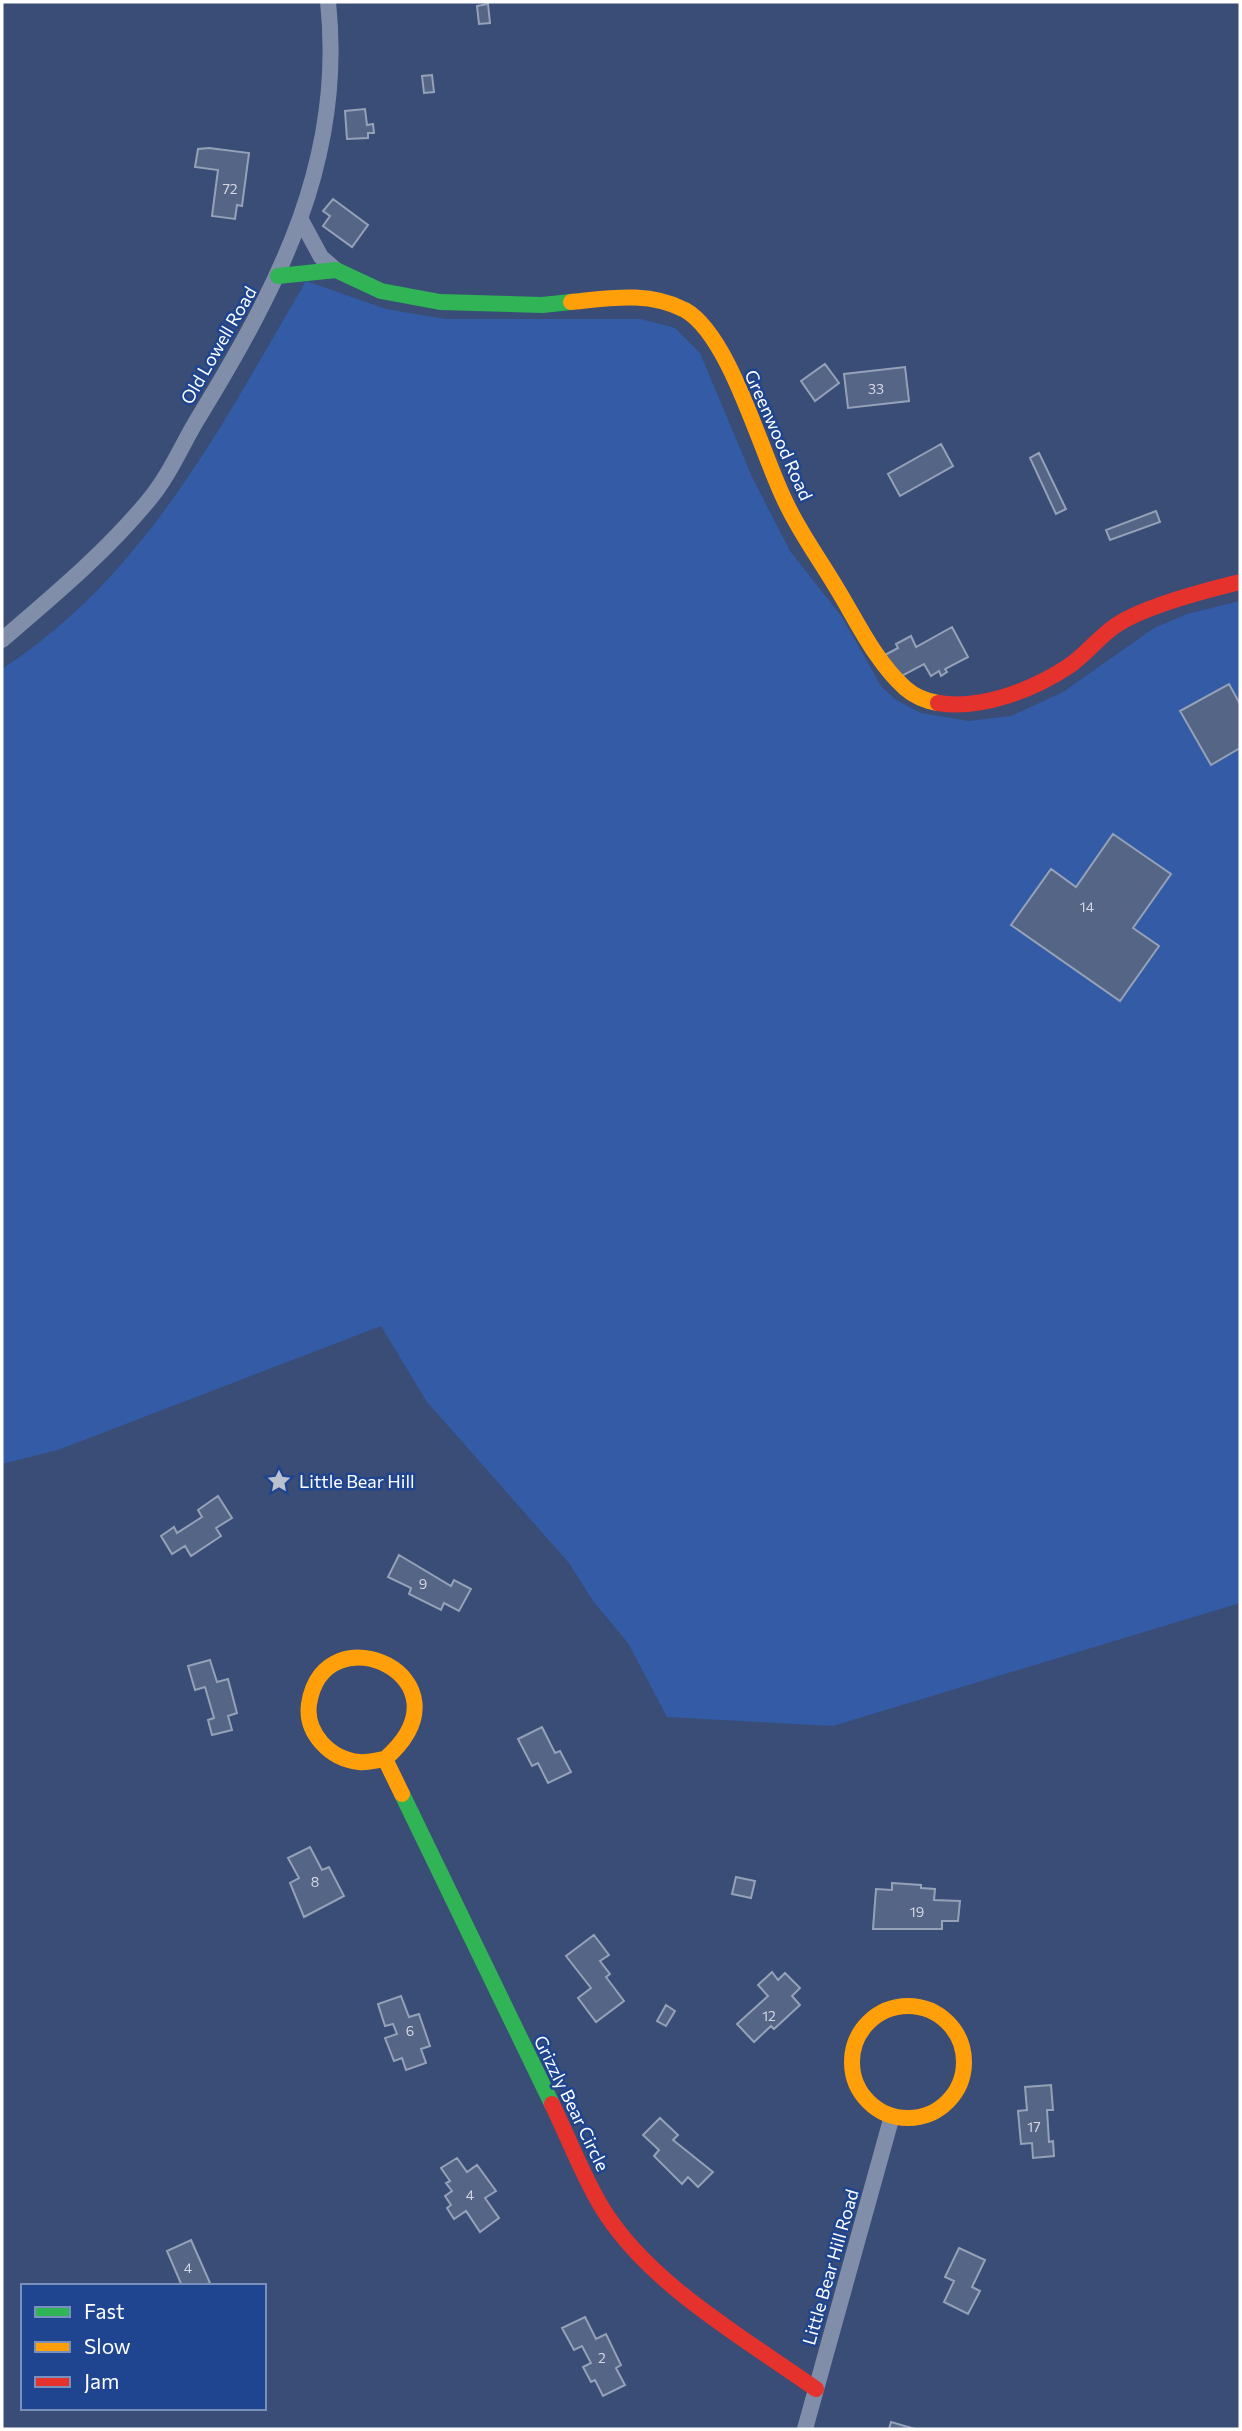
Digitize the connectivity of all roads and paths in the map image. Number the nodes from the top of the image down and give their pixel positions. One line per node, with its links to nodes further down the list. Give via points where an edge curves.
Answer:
1 (328, 2): 2 (street, Old Lowell Road, via 330,83)
2 (301, 220): 3 (street, via 321,257); 4 (street, Old Lowell Road)
3 (336, 270): 4 (street); 5 (street, Greenwood Road, via 381,291 440,302 542,305 621,297 655,299 686,311 721,351 787,506 883,664 906,690 926,701 957,706 1005,697 1069,666 1119,623 1196,593)
4 (278, 276): 6 (street, Old Lowell Road, via 151,499 77,578)
5 (1240, 582)
6 (2, 640)
7 (385, 1759): 7 (street, via 409,1737 415,1716 413,1694 402,1675 384,1661 363,1657 341,1661 322,1674 311,1693 309,1716 316,1738 340,1760 363,1764); 9 (street, Grizzly Bear Circle, via 586,2178 620,2234 671,2285)
8 (892, 2116): 8 (street, via 930,2113 946,2102 961,2078 963,2049 955,2031 926,2009 891,2008 875,2016 854,2045 854,2080 863,2096); 9 (street, Little Bear Hill Road)
9 (816, 2389): 10 (street, Little Bear Hill Road)
10 (805, 2429)

